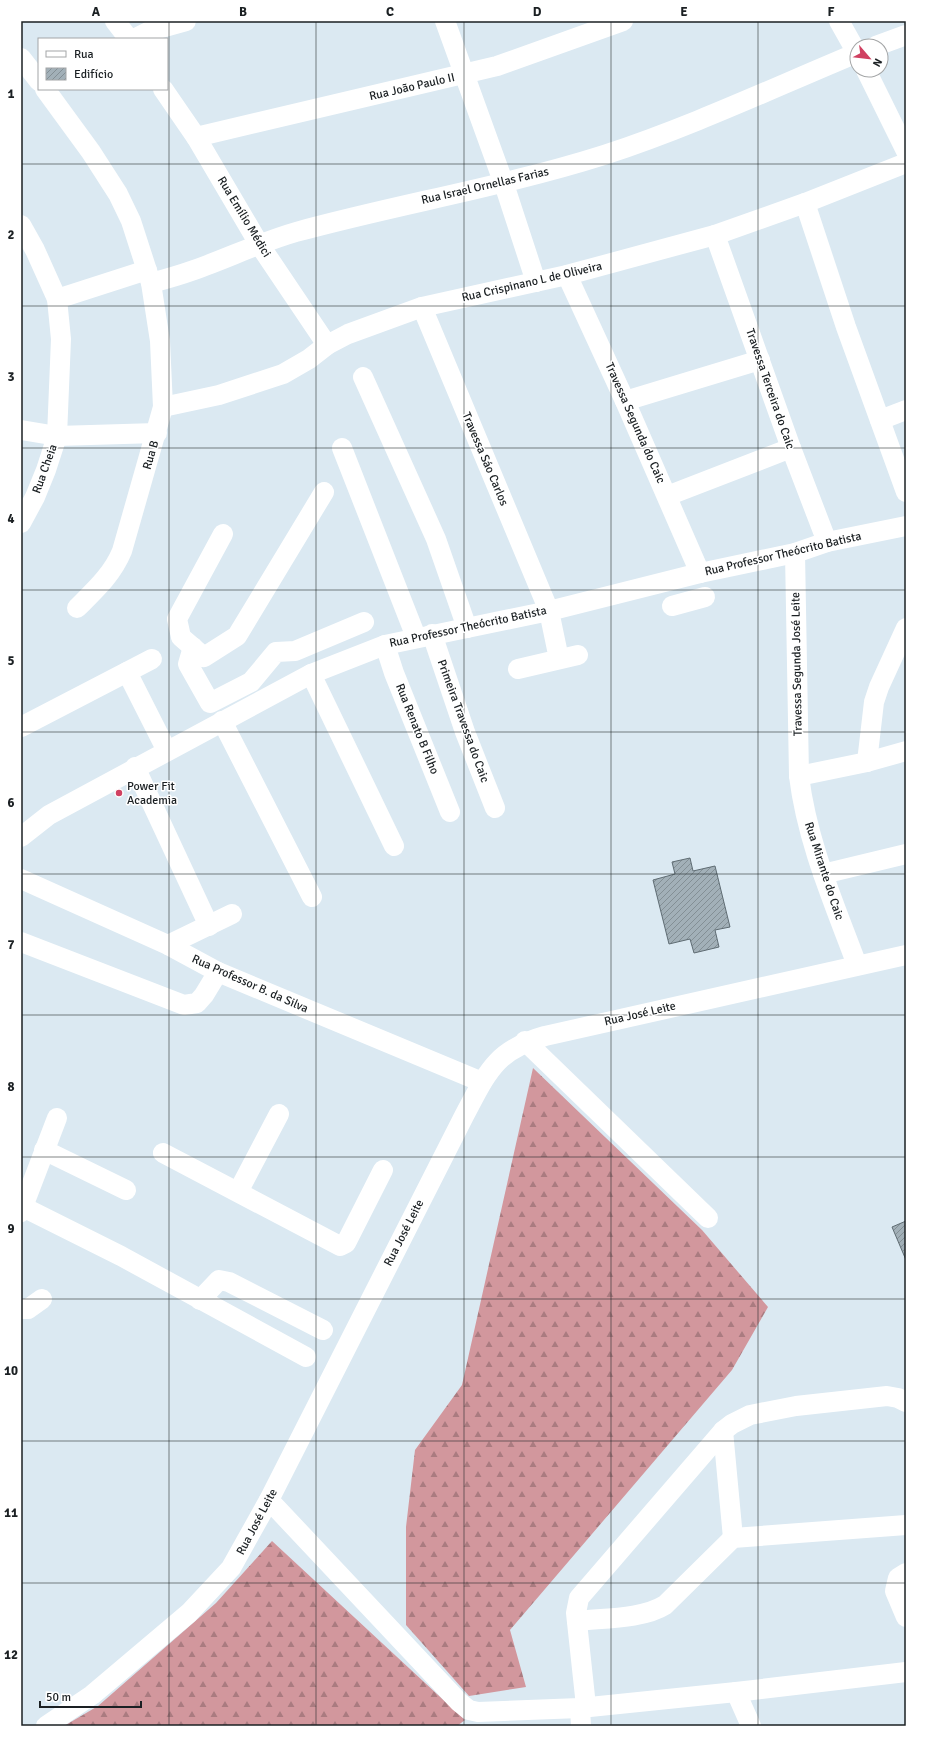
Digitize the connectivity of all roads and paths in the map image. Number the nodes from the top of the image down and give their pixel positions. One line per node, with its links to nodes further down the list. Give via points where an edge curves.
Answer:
1 (115, 21): 7 (street)
2 (186, 21): 8 (street, via 150,31)
3 (446, 21): 13 (street)
4 (624, 21): 13 (street, Rua João Paulo II, via 497,66)
5 (839, 21): 9 (street)
6 (906, 35): 10 (street)
7 (128, 38)
8 (136, 38)
9 (849, 39)
10 (889, 41)
11 (849, 56): 21 (street, Rua Israel Ornellas Farias, via 604,155)
12 (21, 58): 15 (street)
13 (465, 74): 18 (street, Rua João Paulo II); 21 (street)
14 (870, 78): 19 (street)
15 (38, 80)
16 (46, 90): 27 (street, Rua B, via 118,194 131,221)
17 (164, 90): 18 (street, Rua Emílio Médici)
18 (196, 137): 25 (street, Rua Emílio Médici)
19 (906, 151)
20 (906, 163): 22 (street, Rua Crispinano L de Oliveira)
21 (504, 184): 25 (street, Rua Israel Ornellas Farias, via 376,211 294,232); 28 (street)
22 (805, 203): 24 (street, Rua Crispinano L de Oliveira); 37 (street)
23 (21, 226): 29 (street, Rua Cheia)
24 (715, 235): 26 (street, Rua Crispinano L de Oliveira); 32 (street, Travessa Terceira do Caic)
25 (260, 244): 27 (street, Rua Israel Ornellas Farias, via 193,271); 31 (street, Rua Emílio Médici)
26 (567, 275): 28 (street, Rua Crispinano L de Oliveira); 34 (street, Travessa Segunda do Caic)
27 (149, 276): 29 (street, Rua Israel Ornellas Farias); 35 (street, Rua B, via 160,341)
28 (536, 282): 30 (street, Rua Crispinano L de Oliveira)
29 (57, 299): 40 (street, Rua Cheia, via 61,339)
30 (422, 307): 31 (street, Rua Crispinano L de Oliveira, via 362,328); 55 (street, Travessa Sáo Carlos)
31 (327, 345): 35 (street, Rua Crispinano L de Oliveira, via 283,374 219,395)
32 (760, 360): 34 (street); 42 (street, Travessa Terceira do Caic)
33 (364, 377): 57 (street, via 436,539)
34 (625, 401): 45 (street, Travessa Segunda do Caic)
35 (163, 407): 39 (street, Rua B)
36 (906, 410): 37 (street)
37 (880, 420): 44 (street)
38 (21, 430): 40 (street)
39 (157, 433): 40 (street); 54 (street, Rua B, via 116,565)
40 (57, 436): 46 (street, Rua Cheia, via 35,497)
41 (342, 448): 59 (street, Primeira Travessa do Caic)
42 (791, 448): 45 (street); 49 (street, Travessa Terceira do Caic)
43 (324, 492): 61 (street, via 237,636 204,657)
44 (906, 492)
45 (667, 496): 51 (street, Travessa Segunda do Caic)
46 (21, 523)
47 (906, 526): 49 (street, Rua Professor Theócrito Batista)
48 (223, 534): 61 (street, via 177,618 181,637)
49 (827, 542): 50 (street, Rua Professor Theócrito Batista)
50 (795, 553): 51 (street, Rua Professor Theócrito Batista); 75 (street, Travessa Segunda José Leite)
51 (700, 573): 52 (street, Rua Professor Theócrito Batista)
52 (677, 579): 53 (street, via 678,605); 55 (street, Rua Professor Theócrito Batista)
53 (705, 597)
54 (76, 608)
55 (549, 611): 57 (street, Rua Professor Theócrito Batista); 65 (street, Travessa Sáo Carlos)
56 (364, 622): 62 (street, via 295,651)
57 (467, 628): 59 (street, Rua Professor Theócrito Batista)
58 (906, 628): 73 (street, via 878,687)
59 (424, 635): 60 (street, Rua Professor Theócrito Batista); 76 (street, Primeira Travessa do Caic, via 466,732)
60 (385, 645): 68 (street, Rua Professor Theócrito Batista); 77 (street, Rua Renato B Filho)
61 (193, 647): 62 (street, via 188,664 210,703 251,682)
62 (276, 652): 68 (street)
63 (578, 655): 65 (street)
64 (152, 659): 67 (street)
65 (559, 659): 66 (street)
66 (518, 669)
67 (127, 672): 70 (street); 71 (street)
68 (303, 678): 69 (street, Rua Professor Theócrito Batista); 79 (street)
69 (222, 721): 71 (street, Rua Professor Theócrito Batista); 83 (street)
70 (21, 727)
71 (167, 751): 74 (street, Rua Professor Theócrito Batista)
72 (906, 752): 73 (street)
73 (867, 762): 75 (street)
74 (135, 767): 78 (street, Rua Professor Theócrito Batista, via 49,815); 85 (street)
75 (799, 776): 81 (street, Rua Mirante do Caic, via 810,834)
76 (495, 808)
77 (450, 812)
78 (21, 837)
79 (394, 846)
80 (906, 854): 81 (street)
81 (823, 874): 89 (street, Rua Mirante do Caic)
82 (21, 879): 87 (street, Rua Professor B. da Silva)
83 (312, 897)
84 (232, 914): 85 (street)
85 (209, 926): 87 (street)
86 (21, 942): 90 (street, via 184,1005 196,1003)
87 (168, 945): 90 (street, Rua Professor B. da Silva)
88 (906, 955): 89 (street, Rua José Leite)
89 (857, 965): 91 (street, Rua José Leite)
90 (218, 972): 92 (street, Rua Professor B. da Silva)
91 (525, 1041): 92 (street, Rua José Leite, via 502,1056); 101 (street)
92 (482, 1082): 109 (street, Rua José Leite)
93 (280, 1114): 99 (street)
94 (57, 1118): 95 (street)
95 (44, 1150): 98 (street); 100 (street)
96 (163, 1153): 99 (street)
97 (383, 1170): 99 (street, via 346,1243 340,1246)
98 (126, 1190)
99 (238, 1192)
100 (22, 1208): 103 (street, via 121,1256)
101 (708, 1218)
102 (42, 1299): 104 (street, via 28,1309)
103 (200, 1300): 105 (street, via 219,1280 229,1282); 106 (street)
104 (21, 1309)
105 (323, 1330)
106 (306, 1357)
107 (906, 1402): 108 (street, via 887,1396 796,1406 750,1415)
108 (723, 1431): 111 (street); 114 (street, via 579,1598 576,1612)
109 (269, 1500): 117 (street, via 468,1710 485,1713); 118 (street, Rua José Leite, via 235,1562 205,1598 92,1695)
110 (906, 1525): 111 (street)
111 (733, 1538): 114 (street, via 658,1610)
112 (906, 1573): 113 (street, via 898,1578 895,1591)
113 (906, 1617)
114 (578, 1621): 117 (street)
115 (906, 1672): 116 (street)
116 (736, 1692): 117 (street); 119 (street)
117 (582, 1713)
118 (46, 1726)
119 (751, 1726)

